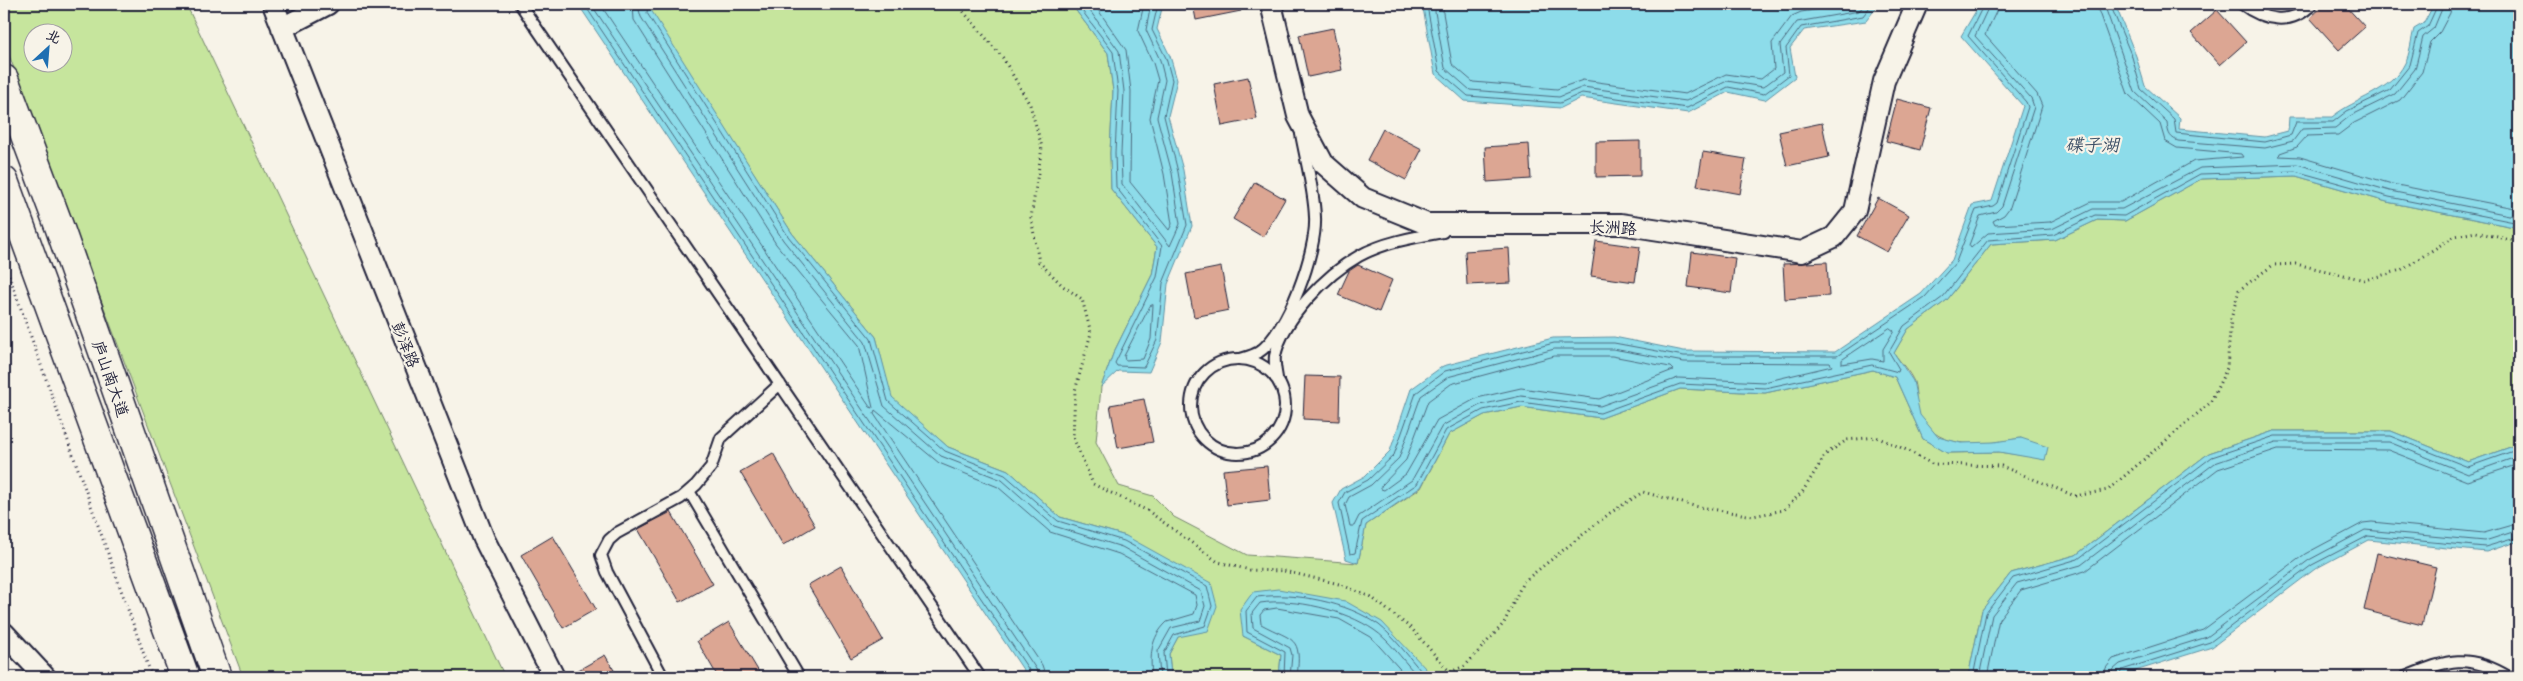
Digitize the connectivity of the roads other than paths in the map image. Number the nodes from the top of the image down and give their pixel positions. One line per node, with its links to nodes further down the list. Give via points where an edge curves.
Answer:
1 (273, 4): 8 (street, 彭泽路)
2 (328, 4): 8 (street)
3 (520, 4): 15 (lane)
4 (1270, 4): 10 (street, 长洲路)
5 (1917, 4): 12 (street, 长洲路, via 1884,81 1855,211 1834,237 1802,252 1621,224)
6 (2242, 4): 7 (lane, via 2264,18 2288,19 2304,12)
7 (2312, 4)
8 (282, 28): 21 (street, 彭泽路, via 484,539)
9 (4, 79): 20 (highway, 庐山南大道)
10 (1298, 116): 12 (street, 长洲路, via 1323,162 1363,198 1427,224); 13 (lane, via 1315,217 1313,248 1304,277 1276,332 1259,352)
11 (4, 181): 19 (highway, 庐山南大道)
12 (1482, 224): 14 (lane, via 1405,239 1360,256 1327,278 1304,302 1285,332 1275,356)
13 (1241, 359): 14 (lane, via 1256,362); 14 (lane, via 1220,362 1206,370 1193,389 1193,419 1203,438 1222,450 1244,453 1268,443 1283,424 1286,407)
14 (1277, 378)
15 (780, 384): 16 (lane, via 721,438 711,467); 24 (lane)
16 (689, 491): 22 (lane, via 617,533 601,555); 23 (lane)
17 (4, 633): 18 (street)
18 (46, 677)
19 (185, 677)
20 (217, 677)
21 (554, 677)
22 (664, 677)
23 (800, 677)
24 (980, 677)
25 (2405, 677): 26 (lane, via 2436,665 2469,660)
26 (2509, 677)

